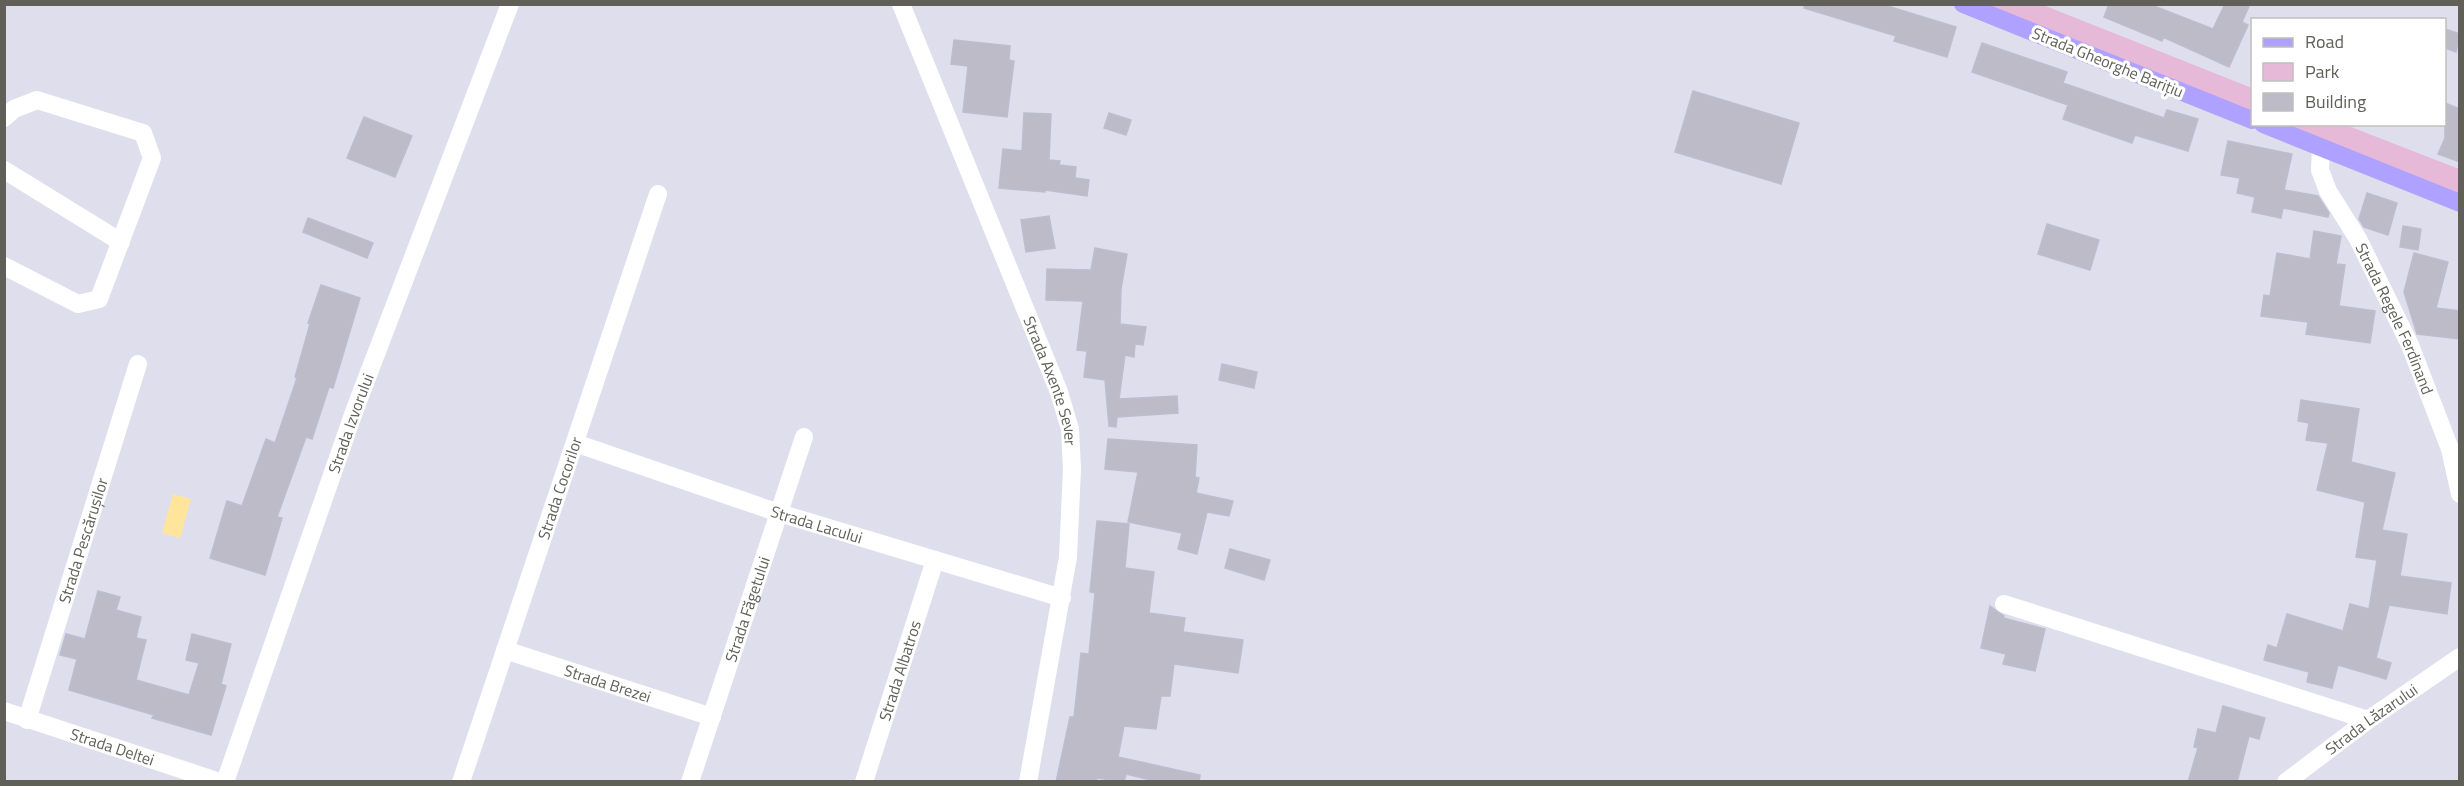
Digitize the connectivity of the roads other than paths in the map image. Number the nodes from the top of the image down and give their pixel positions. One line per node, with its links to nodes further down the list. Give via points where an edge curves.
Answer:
1 (510, 4): 28 (street, Strada Izvorului, via 355,409)
2 (901, 4): 19 (street, Strada Axente Sever, via 1059,392 1070,429 1072,469)
3 (1963, 4): 5 (main road, Strada Gheorghe Barițiu)
4 (4, 118): 11 (street, via 14,109 37,100 143,133 152,158)
5 (2251, 119)
6 (2268, 126): 7 (main road)
7 (2321, 148): 10 (main road); 16 (street, Strada Regele Ferdinand, via 2320,170 2328,191 2358,239 2410,345 2450,450)
8 (4, 170): 11 (street)
9 (658, 194): 15 (street, Strada Cocorilor)
10 (2460, 202)
11 (121, 242): 12 (street, via 99,299 78,304)
12 (4, 266)
13 (138, 364): 25 (street, Strada Pescărușilor)
14 (804, 436): 17 (street, Strada Făgetului)
15 (574, 443): 17 (street, Strada Lacului); 21 (street, Strada Cocorilor)
16 (2460, 494)
17 (779, 513): 18 (street, Strada Lacului); 24 (street, Strada Făgetului)
18 (935, 560): 19 (street, Strada Lacului); 31 (street, Strada Albatros)
19 (1062, 598): 32 (street, Strada Axente Sever)
20 (2004, 604): 26 (street)
21 (505, 650): 24 (street, Strada Brezei); 29 (street, Strada Cocorilor)
22 (2460, 657): 26 (street, Strada Lăzarului)
23 (4, 711): 25 (street, Strada Deltei)
24 (712, 717): 30 (street, Strada Făgetului)
25 (27, 720): 27 (street, Strada Deltei)
26 (2368, 720): 33 (street, Strada Lăzarului)
27 (220, 782)
28 (225, 782)
29 (461, 782)
30 (690, 782)
31 (864, 782)
32 (1028, 782)
33 (2286, 782)

